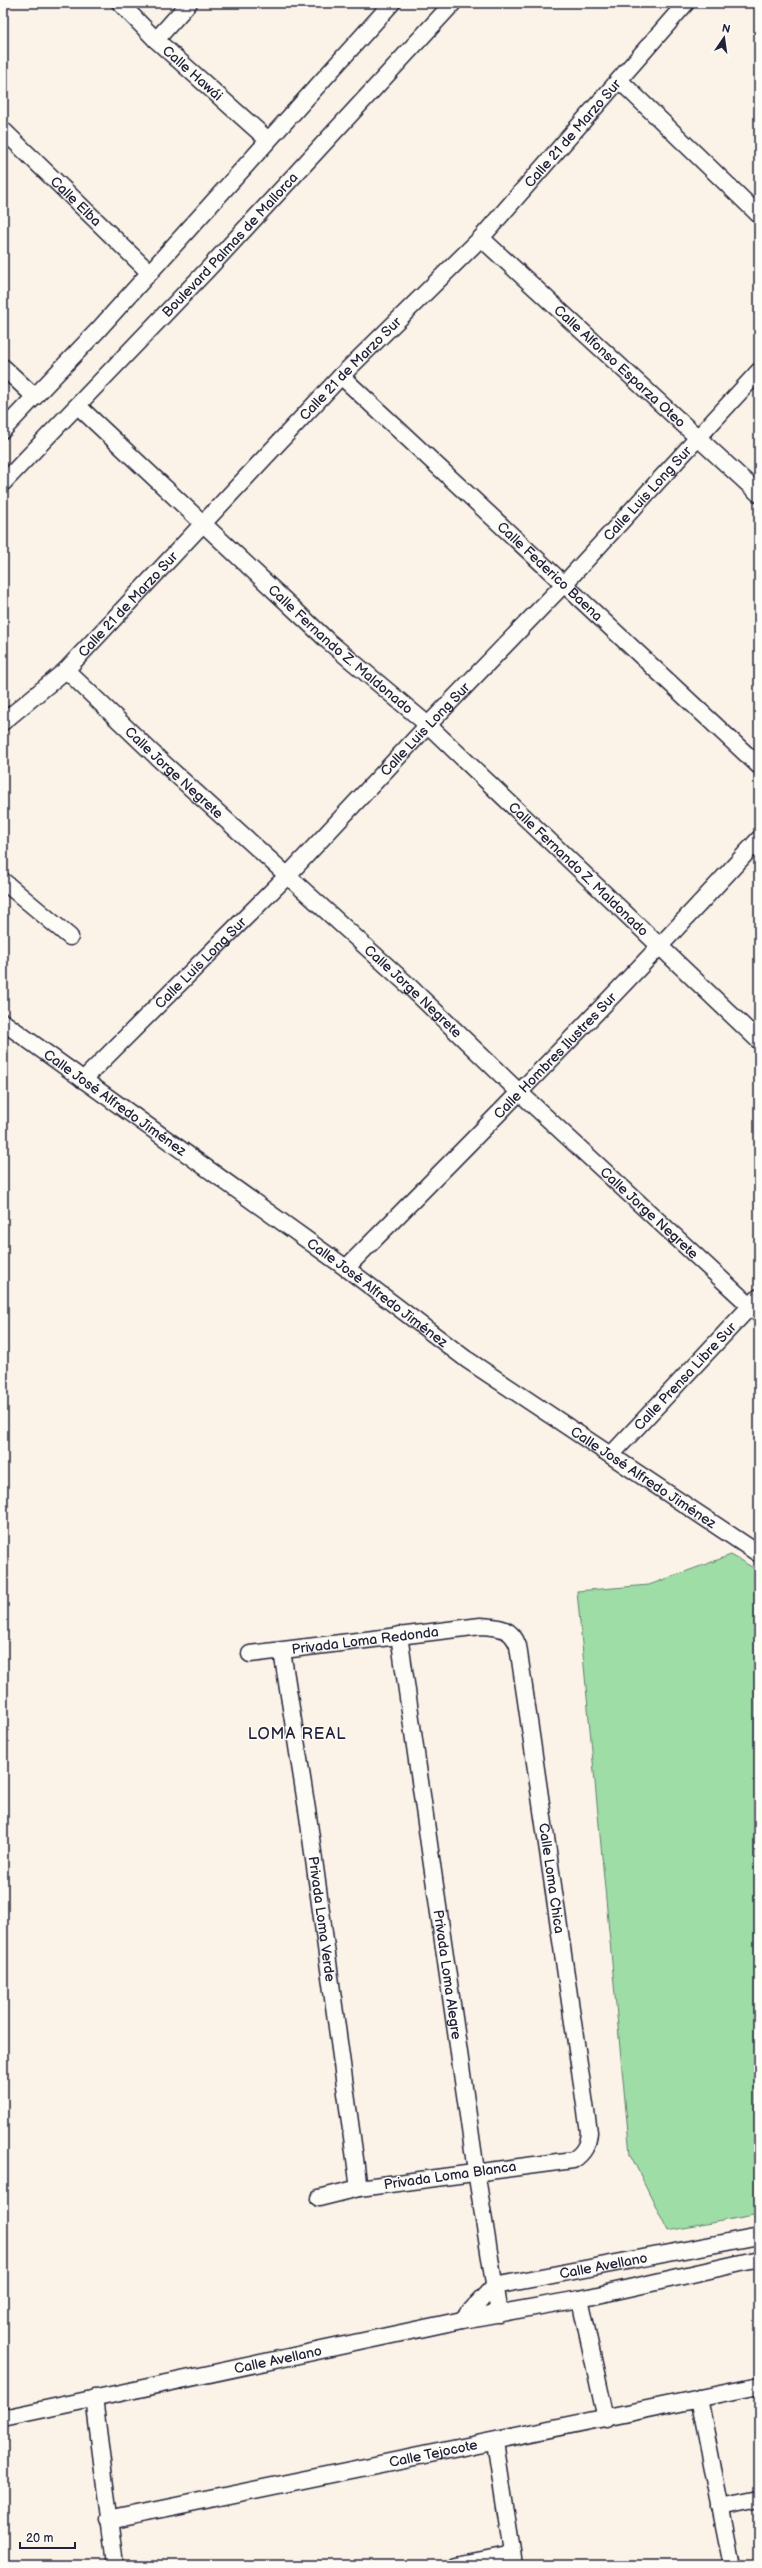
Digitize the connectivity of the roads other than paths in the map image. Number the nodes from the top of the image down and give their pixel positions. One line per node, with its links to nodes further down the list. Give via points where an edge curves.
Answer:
1 (120, 3): 6 (street, Calle Hawái)
2 (189, 3): 6 (street)
3 (392, 3): 9 (street)
4 (453, 3): 17 (street, Boulevard Palmas de Mallorca)
5 (686, 3): 7 (street, Calle 21 de Marzo Sur)
6 (156, 40): 9 (street, Calle Hawái)
7 (619, 80): 10 (street); 11 (street, Calle 21 de Marzo Sur)
8 (3, 130): 12 (street, Calle Elba)
9 (268, 140): 12 (street)
10 (759, 215)
11 (481, 238): 15 (street, Calle 21 de Marzo Sur); 19 (street, Calle Alfonso Esparza Oteo)
12 (150, 273): 16 (street)
13 (3, 367): 16 (street)
14 (759, 371): 19 (street, Calle Luis Long Sur)
15 (341, 376): 22 (street, Calle 21 de Marzo Sur); 23 (street, Calle Federico Baena)
16 (35, 397): 18 (street)
17 (78, 406): 20 (street, Boulevard Palmas de Mallorca); 22 (street, Calle Fernando Z. Maldonado)
18 (3, 430)
19 (699, 437): 21 (street, Calle Alfonso Esparza Oteo); 23 (street, Calle Luis Long Sur)
20 (3, 483)
21 (759, 494)
22 (203, 526): 24 (street, Calle 21 de Marzo Sur); 26 (street, Calle Fernando Z. Maldonado, via 328,641)
23 (565, 583): 26 (street, Calle Luis Long Sur); 27 (street, Calle Federico Baena)
24 (66, 670): 25 (street, Calle 21 de Marzo Sur); 29 (street, Calle Jorge Negrete, via 160,760)
25 (3, 722)
26 (428, 725): 29 (street, Calle Luis Long Sur); 32 (street, Calle Fernando Z. Maldonado)
27 (759, 766)
28 (759, 839): 32 (street, Calle Hombres Ilustres Sur)
29 (288, 875): 35 (street, Calle Luis Long Sur); 36 (street, Calle Jorge Negrete, via 408,985)
30 (3, 881): 31 (street)
31 (70, 937)
32 (659, 948): 34 (street, Calle Fernando Z. Maldonado); 36 (street, Calle Hombres Ilustres Sur)
33 (3, 1022): 35 (street, Calle José Alfredo Jiménez)
34 (759, 1041)
35 (83, 1080): 37 (street, Calle José Alfredo Jiménez)
36 (520, 1093): 37 (street, Calle Hombres Ilustres Sur); 38 (street, Calle Jorge Negrete)
37 (346, 1268): 39 (street, Calle José Alfredo Jiménez, via 466,1359)
38 (756, 1306): 39 (street, Calle Prensa Libre Sur)
39 (610, 1455): 40 (street, Calle José Alfredo Jiménez)
40 (759, 1554)
41 (481, 1626): 42 (street, Privada Loma Redonda); 45 (street, Calle Loma Chica, via 507,1630 514,1636 518,1646 589,2132 588,2143)
42 (399, 1635): 43 (street, Privada Loma Redonda); 46 (street, Privada Loma Alegre)
43 (282, 1651): 44 (street, Privada Loma Redonda); 47 (street, Privada Loma Verde, via 308,1816)
44 (250, 1654)
45 (581, 2155): 46 (street, Privada Loma Blanca, via 573,2160)
46 (476, 2171): 47 (street, Privada Loma Blanca); 51 (street, Privada Loma Alegre)
47 (359, 2188): 48 (street, Privada Loma Blanca)
48 (319, 2198)
49 (759, 2236): 51 (street, Calle Avellano)
50 (759, 2259): 52 (street, Calle Avellano)
51 (494, 2286): 53 (street, Privada Loma Alegre); 54 (street)
52 (580, 2299): 53 (street, Calle Avellano); 59 (street)
53 (499, 2314): 54 (street, Calle Avellano)
54 (462, 2320): 56 (street, Calle Avellano)
55 (759, 2386): 57 (street, Calle Tejocote)
56 (94, 2398): 58 (street, Calle Avellano); 63 (street)
57 (699, 2398): 59 (street, Calle Tejocote); 62 (street)
58 (3, 2418)
59 (606, 2419): 60 (street, Calle Tejocote)
60 (495, 2442): 63 (street, Calle Tejocote); 64 (street)
61 (759, 2499): 62 (street)
62 (720, 2507): 67 (street)
63 (108, 2520): 65 (street)
64 (513, 2559): 66 (street)
65 (115, 2565)
66 (455, 2565)
67 (732, 2565)

